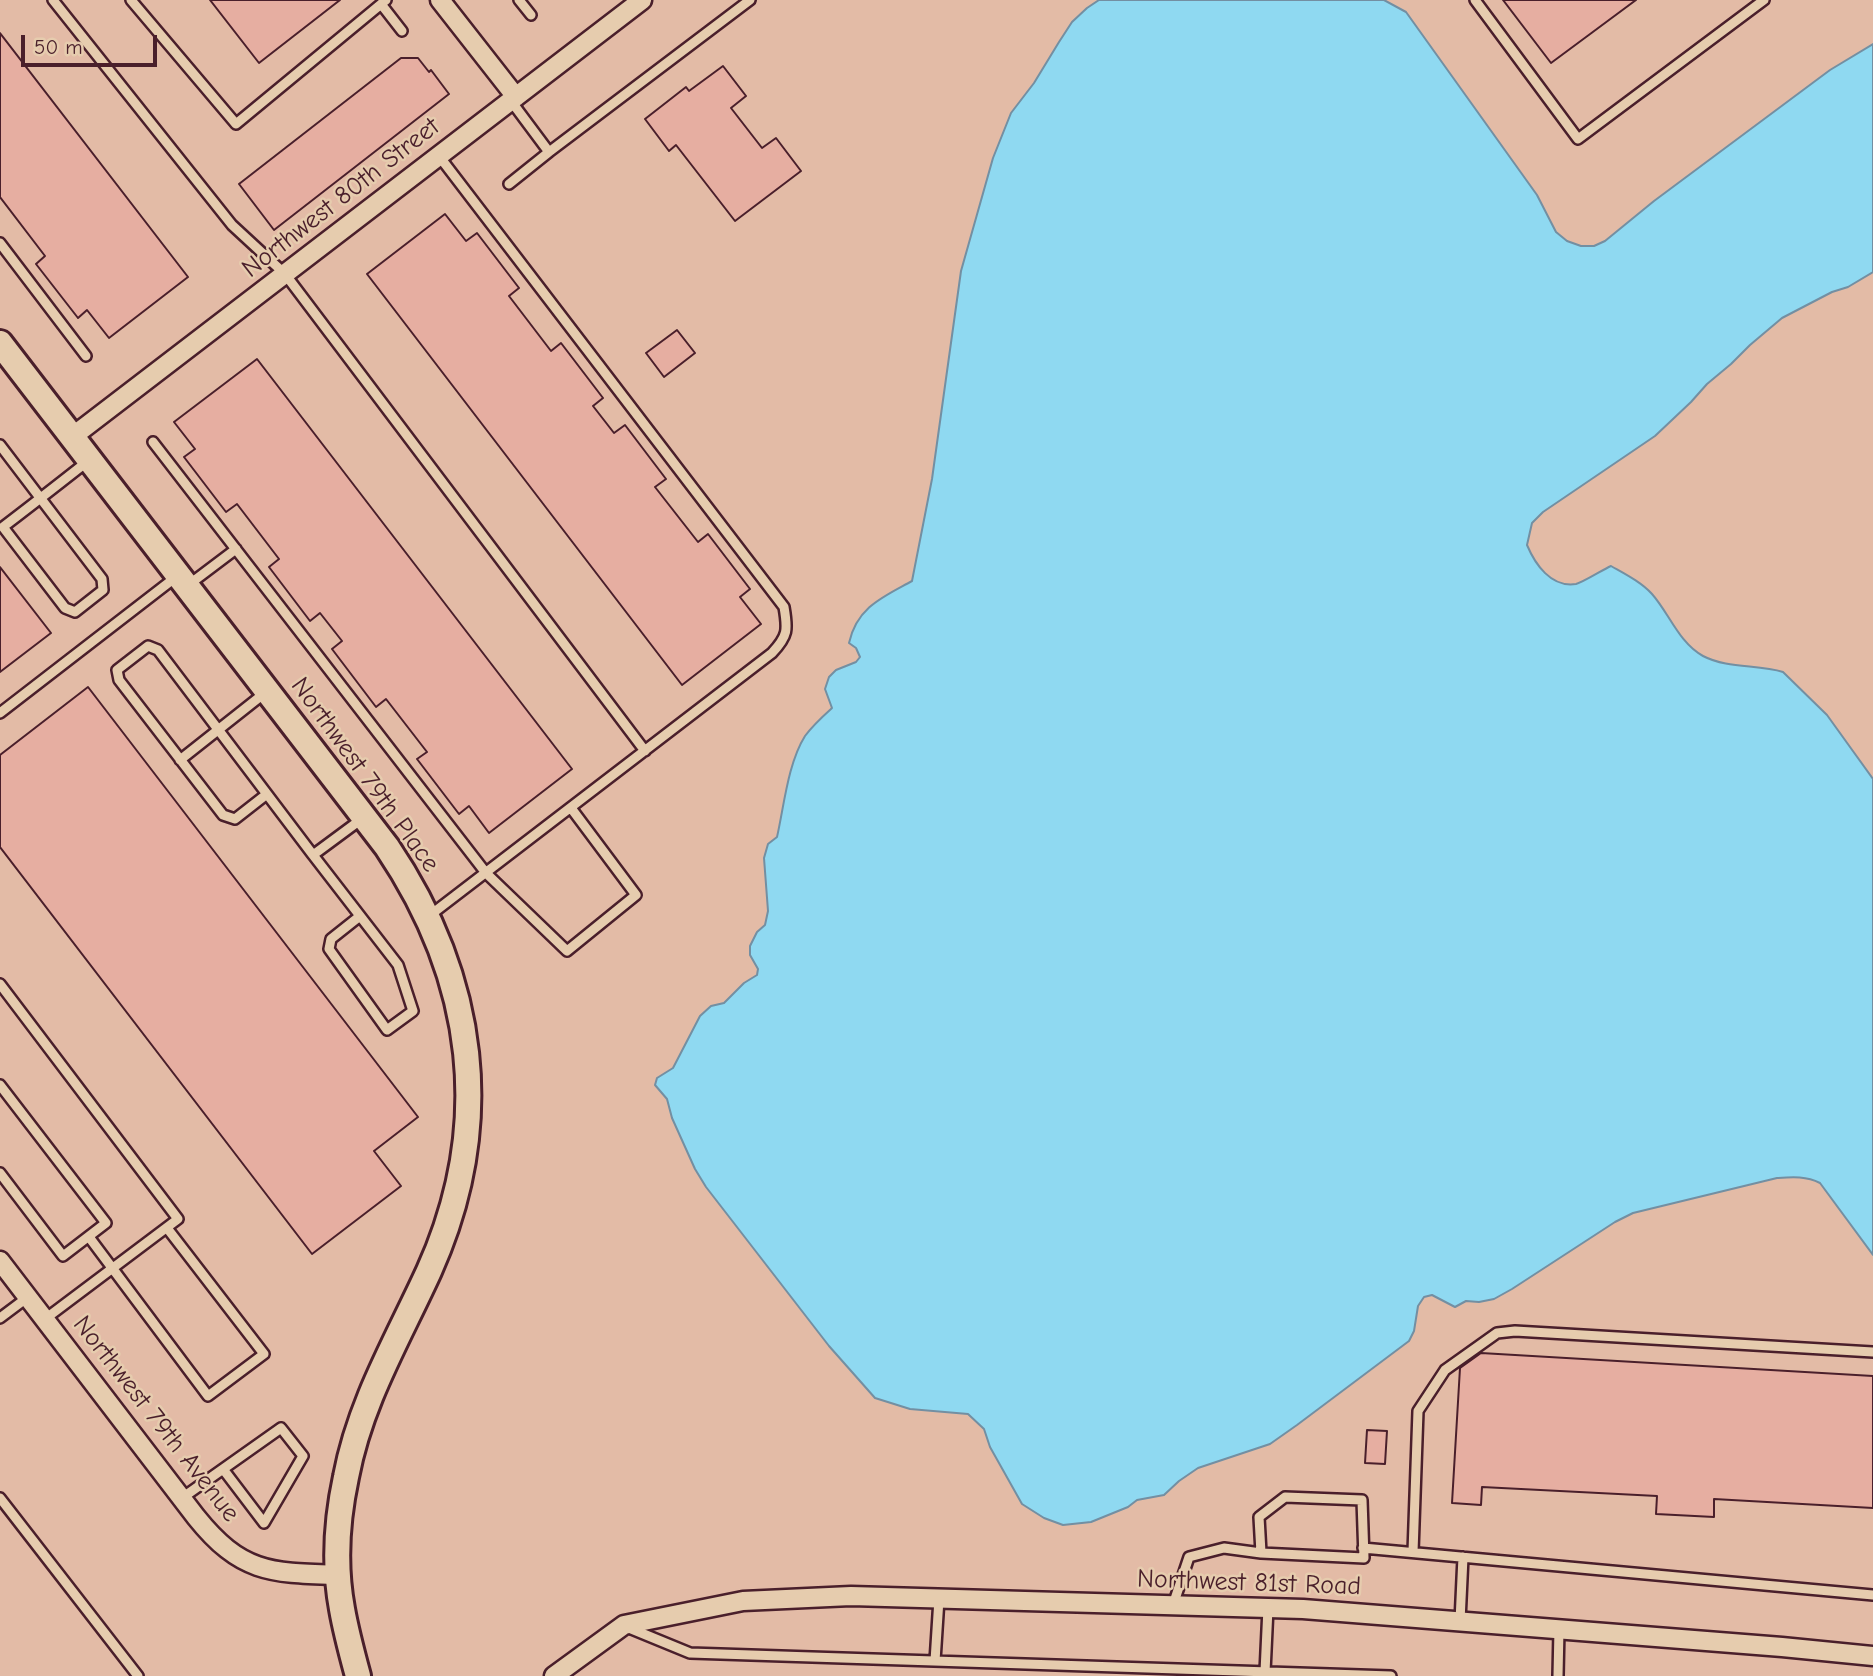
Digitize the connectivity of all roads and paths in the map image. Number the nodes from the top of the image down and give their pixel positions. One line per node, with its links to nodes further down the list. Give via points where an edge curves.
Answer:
1 (53, 0): 17 (lane, via 233,225)
2 (131, 0): 9 (lane, via 236,124)
3 (440, 0): 12 (street)
4 (519, 0): 10 (lane)
5 (642, 0): 12 (street, Northwest 80th Street)
6 (750, 0): 13 (lane)
7 (1475, 0): 8 (lane, via 1577,139)
8 (1765, 0)
9 (383, 2): 11 (lane)
10 (531, 15)
11 (402, 31)
12 (513, 99): 13 (lane); 14 (street, Northwest 80th Street)
13 (549, 152): 15 (lane)
14 (439, 156): 17 (street, Northwest 80th Street); 31 (lane, via 785,607 788,628 783,642)
15 (509, 184)
16 (1, 245): 19 (lane)
17 (285, 274): 20 (street, Northwest 80th Street); 31 (lane)
18 (0, 343): 20 (main road, Northwest 79th Place)
19 (86, 356)
20 (72, 437): 23 (main road, Northwest 79th Place)
21 (153, 442): 26 (lane)
22 (0, 445): 24 (lane)
23 (90, 460): 24 (lane); 27 (main road, Northwest 79th Place)
24 (41, 498): 25 (lane); 25 (lane, via 102,579 103,590 75,612 65,608)
25 (2, 525)
26 (236, 549): 27 (lane); 37 (lane)
27 (183, 581): 28 (main road, Northwest 79th Place); 29 (lane)
28 (268, 691): 30 (lane); 35 (main road, Northwest 79th Place)
29 (0, 713)
30 (218, 729): 32 (lane); 32 (lane, via 158,650 148,646 117,670 119,680); 33 (lane)
31 (645, 751): 34 (lane)
32 (180, 760): 33 (lane, via 223,815 235,819)
33 (267, 794): 36 (lane)
34 (570, 808): 37 (lane); 37 (lane, via 636,895 567,951)
35 (364, 817): 36 (lane); 39 (main road, Northwest 79th Place, via 405,873)
36 (313, 855): 38 (lane)
37 (486, 873): 39 (lane)
38 (360, 916): 38 (lane, via 398,965 413,1011 387,1030 329,949 331,939)
39 (428, 917): 58 (main road, Northwest 79th Place, via 452,979 464,1036 468,1097 464,1159 440,1244 377,1376 354,1443 341,1508)
40 (0, 984): 43 (lane, via 178,1220)
41 (0, 1085): 44 (lane, via 106,1223)
42 (0, 1173): 44 (lane, via 63,1256)
43 (167, 1228): 46 (lane); 46 (lane, via 264,1354 208,1396)
44 (89, 1237): 46 (lane)
45 (0, 1261): 47 (street, Northwest 79th Avenue)
46 (113, 1268): 49 (lane)
47 (28, 1297): 48 (lane); 49 (street, Northwest 79th Avenue)
48 (0, 1318)
49 (45, 1320): 53 (street, Northwest 79th Avenue)
50 (1873, 1352): 55 (lane, via 1497,1333 1445,1370 1418,1410)
51 (223, 1469): 51 (lane, via 281,1428 303,1455 264,1523); 53 (lane)
52 (0, 1498): 69 (lane)
53 (182, 1498): 58 (street, Northwest 79th Avenue, via 219,1544 256,1567)
54 (1363, 1548): 55 (lane); 56 (lane, via 1364,1558); 56 (lane, via 1362,1500 1285,1497 1259,1517)
55 (1413, 1552): 57 (lane)
56 (1261, 1553): 61 (lane, via 1224,1548 1189,1557)
57 (1463, 1557): 59 (lane); 63 (lane)
58 (338, 1575): 70 (main road, Northwest 79th Place)
59 (1873, 1595)
60 (939, 1599): 61 (street, Northwest 81st Road); 64 (street, Northwest 81st Road, via 851,1596 743,1601); 67 (lane)
61 (1173, 1605): 62 (street, Northwest 81st Road)
62 (1268, 1608): 63 (street, Northwest 81st Road); 68 (lane)
63 (1460, 1621): 65 (street, Northwest 81st Road)
64 (624, 1626): 67 (lane, via 690,1653); 71 (street)
65 (1559, 1629): 66 (street, Northwest 81st Road); 73 (lane)
66 (1873, 1656)
67 (935, 1661): 68 (lane)
68 (1265, 1672): 72 (lane)
69 (138, 1676)
70 (358, 1676)
71 (554, 1676)
72 (1391, 1676)
73 (1558, 1676)

